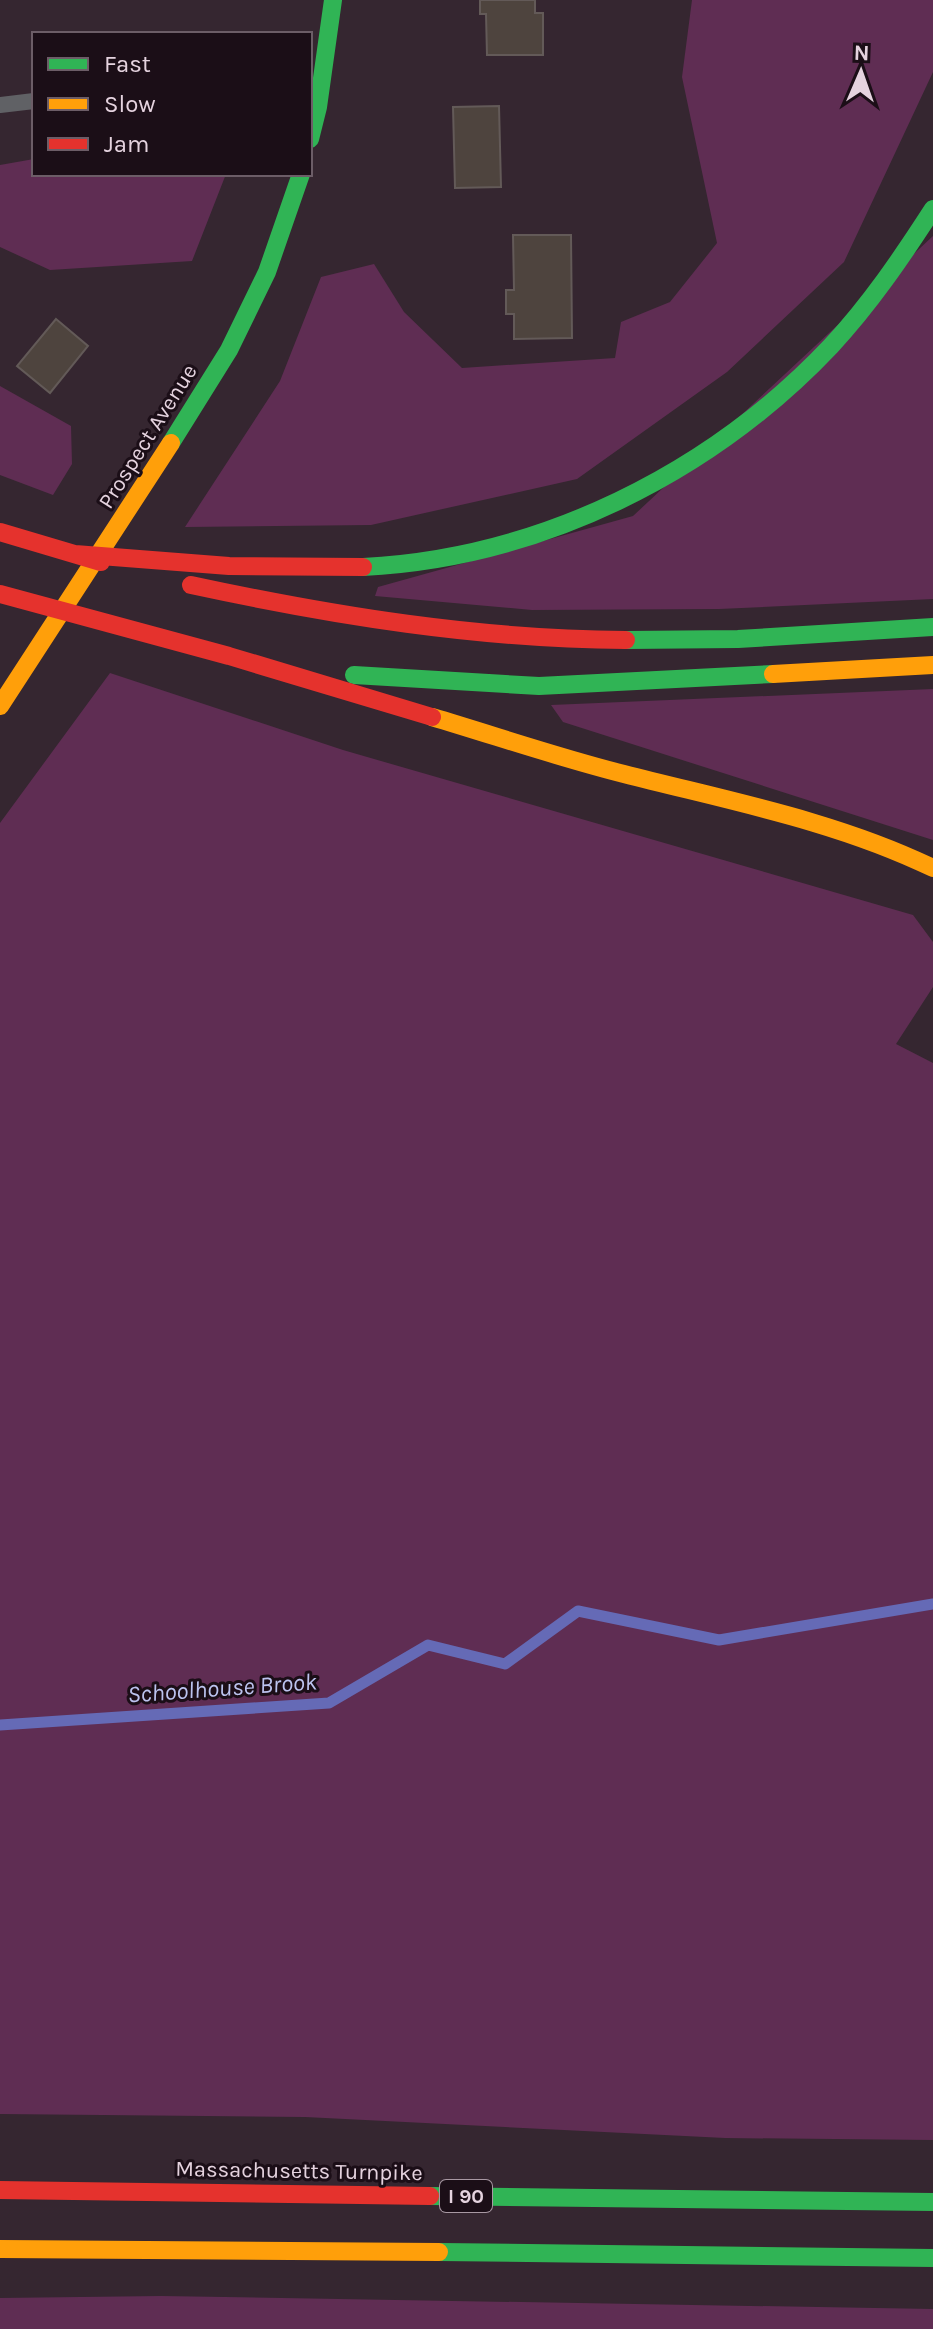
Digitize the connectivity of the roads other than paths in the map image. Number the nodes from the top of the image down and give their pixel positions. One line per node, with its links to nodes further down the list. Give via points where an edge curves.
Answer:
1 (333, 0): 4 (main road)
2 (32, 101): 3 (lane)
3 (0, 105)
4 (314, 106)
5 (300, 176): 13 (main road, Prospect Avenue, via 267,272 229,350)
6 (933, 209): 8 (main road, via 879,288 782,395 672,475 612,507 496,547 423,561)
7 (0, 532): 8 (main road)
8 (167, 574): 10 (main road, via 322,613 509,635 704,642)
9 (0, 594): 11 (main road)
10 (933, 627)
11 (229, 656): 12 (main road, via 376,677 539,686); 14 (main road, via 605,769 833,827)
12 (933, 665)
13 (0, 706)
14 (933, 868)
15 (0, 2190): 16 (main road, Massachusetts Turnpike / I 90)
16 (933, 2202)
17 (0, 2249): 18 (main road)
18 (933, 2258)

